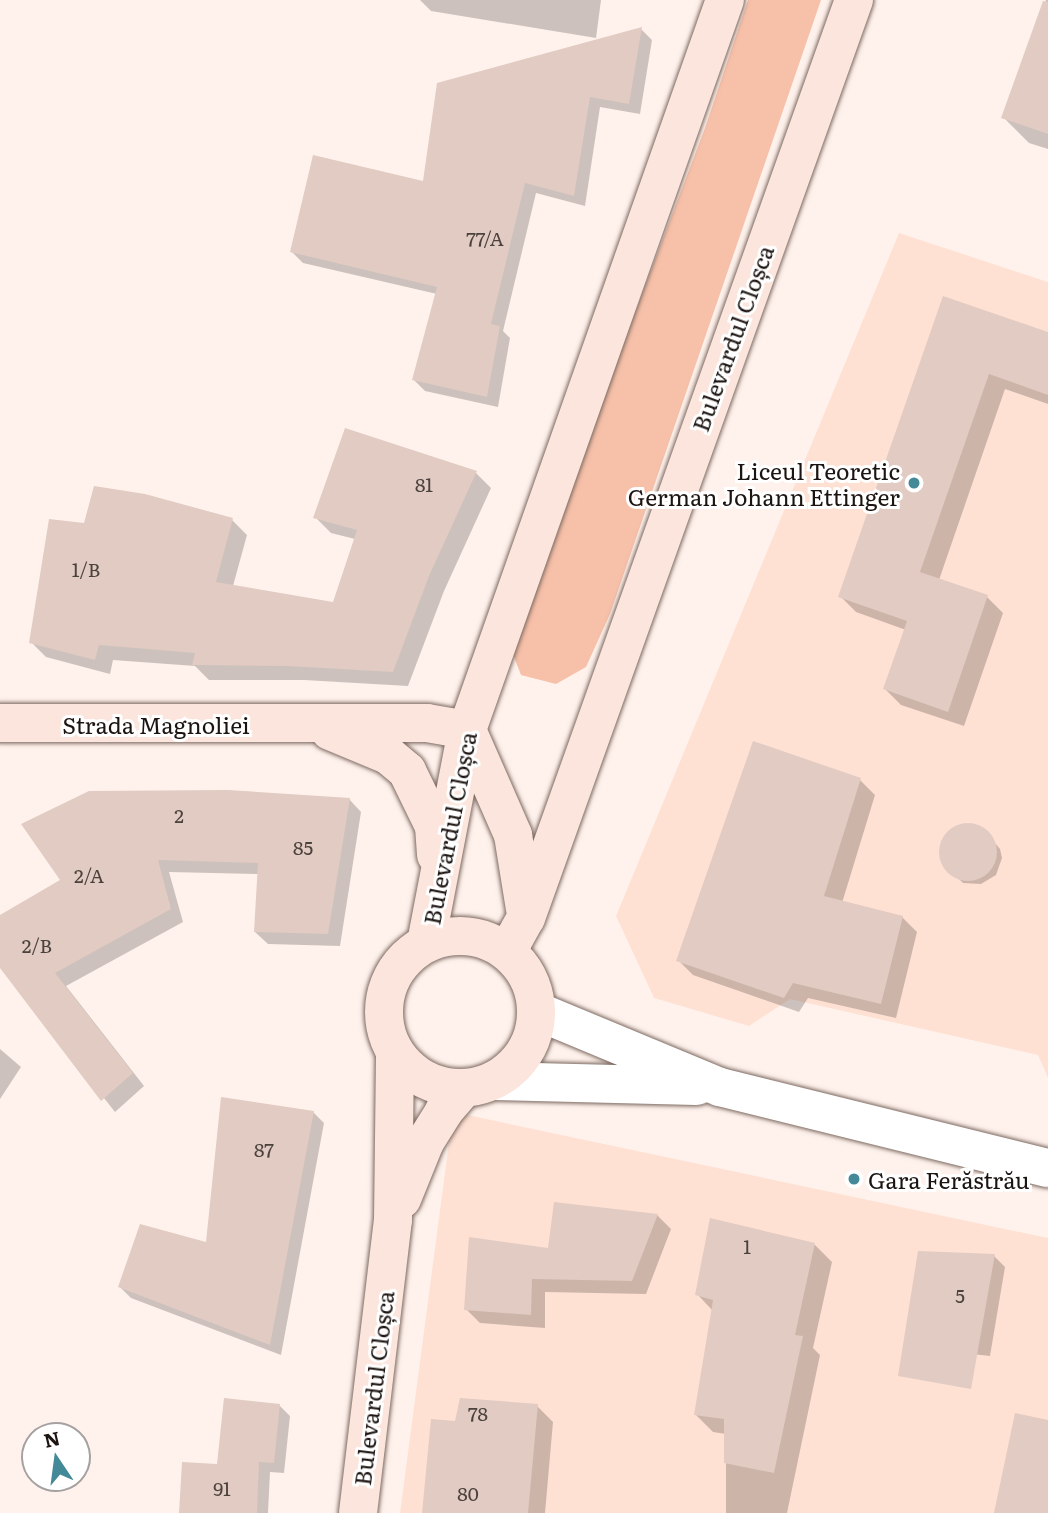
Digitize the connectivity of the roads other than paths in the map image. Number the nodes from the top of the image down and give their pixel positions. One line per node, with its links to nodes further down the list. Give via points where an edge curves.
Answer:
1 (725, 0): 5 (main road, Bulevardul Cloșca)
2 (854, 0): 7 (main road, Bulevardul Cloșca)
3 (0, 724): 4 (main road, Strada Magnoliei)
4 (312, 725): 5 (main road, Strada Magnoliei, via 427,723); 6 (main road, Strada Magnoliei, via 362,742 407,771 433,826)
5 (467, 730): 6 (main road, Bulevardul Cloșca); 7 (main road, via 513,835)
6 (438, 872): 8 (main road, Bulevardul Cloșca)
7 (517, 934): 8 (main road, Bulevardul Cloșca, via 452,936); 9 (main road, Bulevardul Cloșca, via 524,970 536,992)
8 (426, 943): 10 (main road, Bulevardul Cloșca, via 405,958 390,980 383,1004 385,1030)
9 (537, 1011): 11 (main road, Bulevardul Cloșca, via 526,1052 512,1068); 12 (street)
10 (395, 1054): 11 (main road, Bulevardul Cloșca, via 410,1071 430,1083 452,1089); 14 (main road, Bulevardul Cloșca)
11 (479, 1084): 12 (street); 14 (main road, Bulevardul Cloșca, via 444,1111 425,1142)
12 (720, 1087): 13 (street)
13 (1048, 1168)
14 (393, 1220): 15 (main road, Bulevardul Cloșca)
15 (358, 1513)

